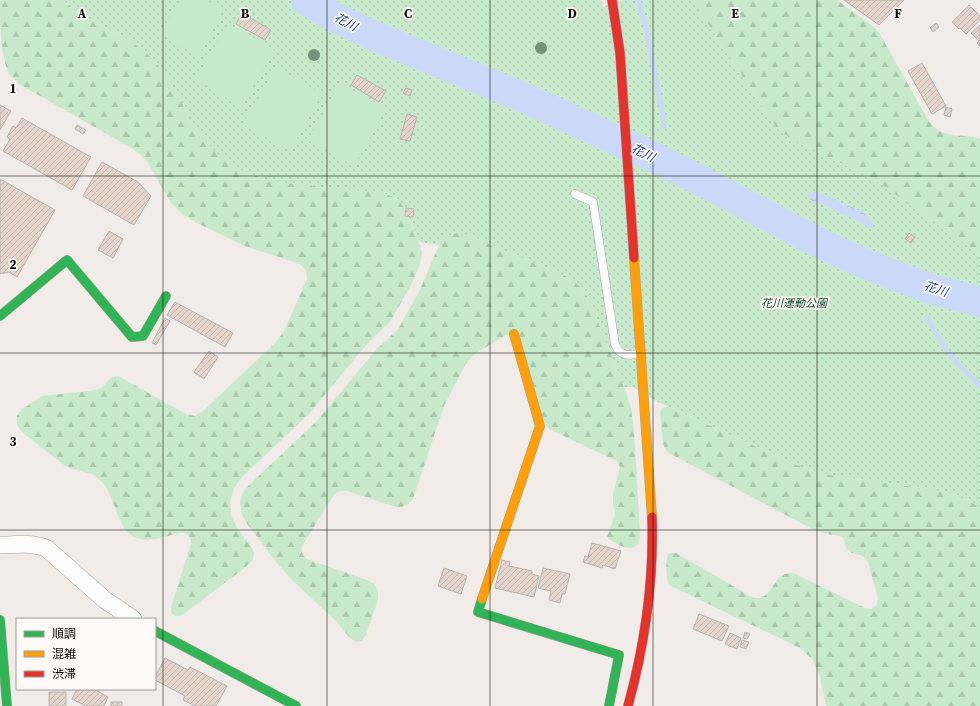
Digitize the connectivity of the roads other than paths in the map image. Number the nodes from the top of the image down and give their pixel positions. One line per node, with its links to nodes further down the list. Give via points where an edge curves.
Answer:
1 (612, 0): 6 (street, via 620,53)
2 (575, 194): 6 (lane, via 592,202 617,350 627,355)
3 (166, 296): 4 (street, via 143,336 132,337 67,260)
4 (0, 316)
5 (514, 334): 13 (street, via 540,426 478,612 618,655)
6 (641, 354): 14 (street, via 652,518 652,563 645,630)
7 (0, 545): 8 (street, via 33,544 46,548 105,600)
8 (132, 618)
9 (0, 620): 11 (street)
10 (156, 632): 12 (street)
11 (7, 706)
12 (296, 706)
13 (609, 706)
14 (628, 706)

